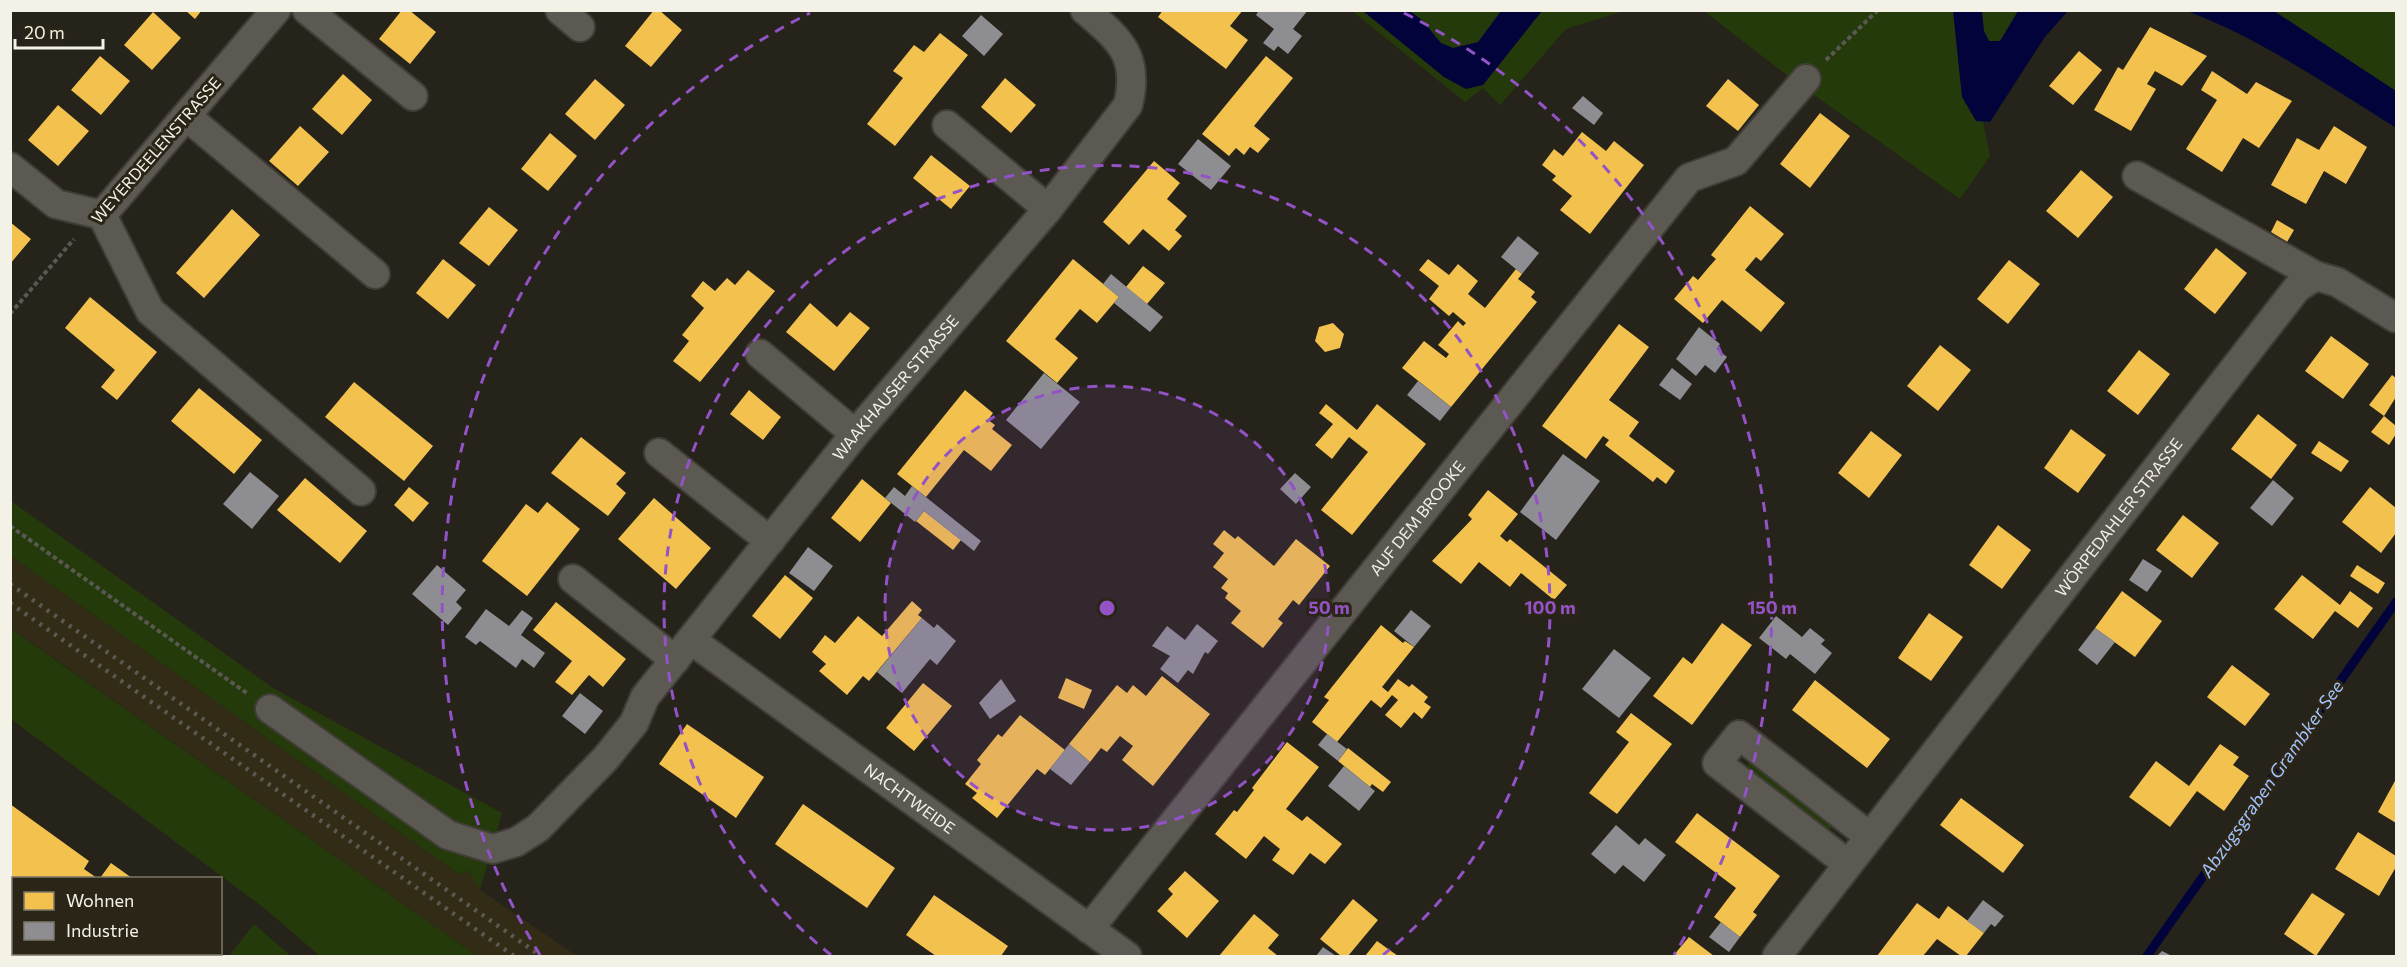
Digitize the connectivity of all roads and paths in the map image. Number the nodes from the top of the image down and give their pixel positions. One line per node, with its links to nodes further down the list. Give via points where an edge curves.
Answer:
1 (276, 10): 7 (street, WEYERDEELENSTRASSE)
2 (307, 10): 6 (street)
3 (1085, 10): 11 (street, WAAKHAUSER STRASSE, via 1122,44 1131,63 1133,84 1128,105)
4 (1878, 10): 5 (path)
5 (1806, 79): 28 (street, AUF DEM BROOKE, via 1736,161 1689,177)
6 (413, 96)
7 (186, 116): 12 (street, WEYERDEELENSTRASSE); 13 (street)
8 (947, 125): 11 (street)
9 (10, 167): 12 (street, via 56,204)
10 (2137, 177): 14 (street)
11 (1048, 209): 18 (street, WAAKHAUSER STRASSE)
12 (102, 215): 15 (path, WEYERDEELENSTRASSE, via 74,238); 20 (street, via 150,311)
13 (375, 274)
14 (2316, 276): 16 (street, via 2337,282); 26 (street, WÖRPEDAHLER STRASSE, via 2297,288)
15 (10, 314)
16 (2397, 318)
17 (760, 354): 18 (street)
18 (855, 434): 22 (street, WAAKHAUSER STRASSE)
19 (659, 453): 22 (street)
20 (361, 491)
21 (10, 526): 25 (path)
22 (770, 541): 24 (street, WAAKHAUSER STRASSE)
23 (573, 579): 24 (street, NACHTWEIDE)
24 (683, 650): 25 (street, WAAKHAUSER STRASSE, via 645,697 634,723 613,749 538,828 516,842 493,849 448,835); 28 (street, NACHTWEIDE)
25 (270, 710)
26 (1869, 836): 27 (street, WÖRPEDAHLER STRASSE); 27 (street, via 1739,735 1717,763)
27 (1848, 864): 30 (street, WÖRPEDAHLER STRASSE)
28 (1089, 929): 29 (street, NACHTWEIDE)
29 (1127, 957)
30 (1777, 957)

